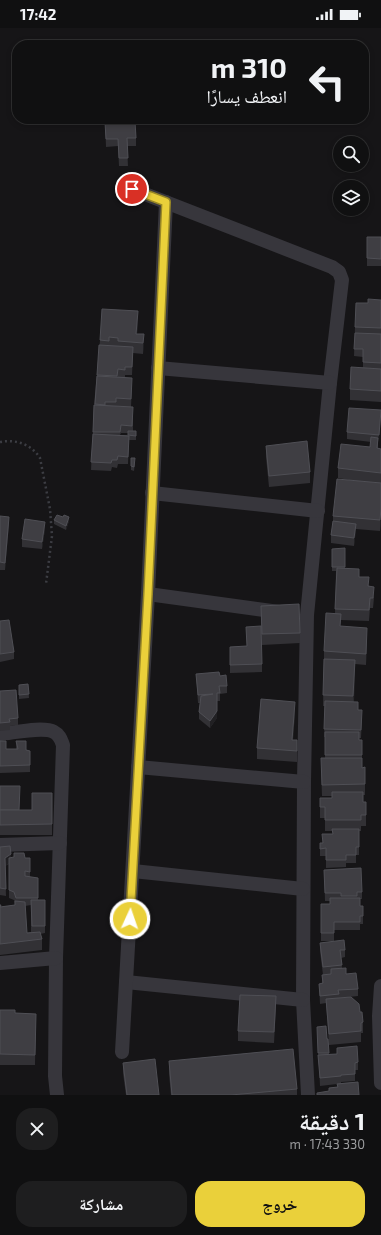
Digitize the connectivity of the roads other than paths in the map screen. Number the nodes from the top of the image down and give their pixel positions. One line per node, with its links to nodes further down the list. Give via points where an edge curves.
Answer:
1 (132, 189): 2 (street)
2 (166, 202): 3 (street); 4 (street, via 332,267 339,272 342,284)
3 (158, 368): 4 (street); 5 (street)
4 (330, 383): 6 (street)
5 (152, 493): 6 (street); 7 (street)
6 (318, 511): 8 (street)
7 (148, 594): 8 (street); 10 (street)
8 (308, 615): 11 (street)
9 (0, 734): 12 (street, via 45,730 54,732 60,738 63,745)
10 (138, 766): 11 (street); 14 (street)
11 (304, 782): 15 (street)
12 (60, 843): 13 (street); 16 (street)
13 (0, 844)
14 (133, 871): 15 (street); 18 (street)
15 (303, 889): 20 (street)
16 (56, 958): 17 (street); 23 (street)
17 (0, 963)
18 (126, 982): 20 (street); 21 (street)
19 (381, 986): 22 (street)
20 (303, 1000): 24 (street)
21 (122, 1052)
22 (381, 1083)
23 (57, 1095)
24 (308, 1095)

